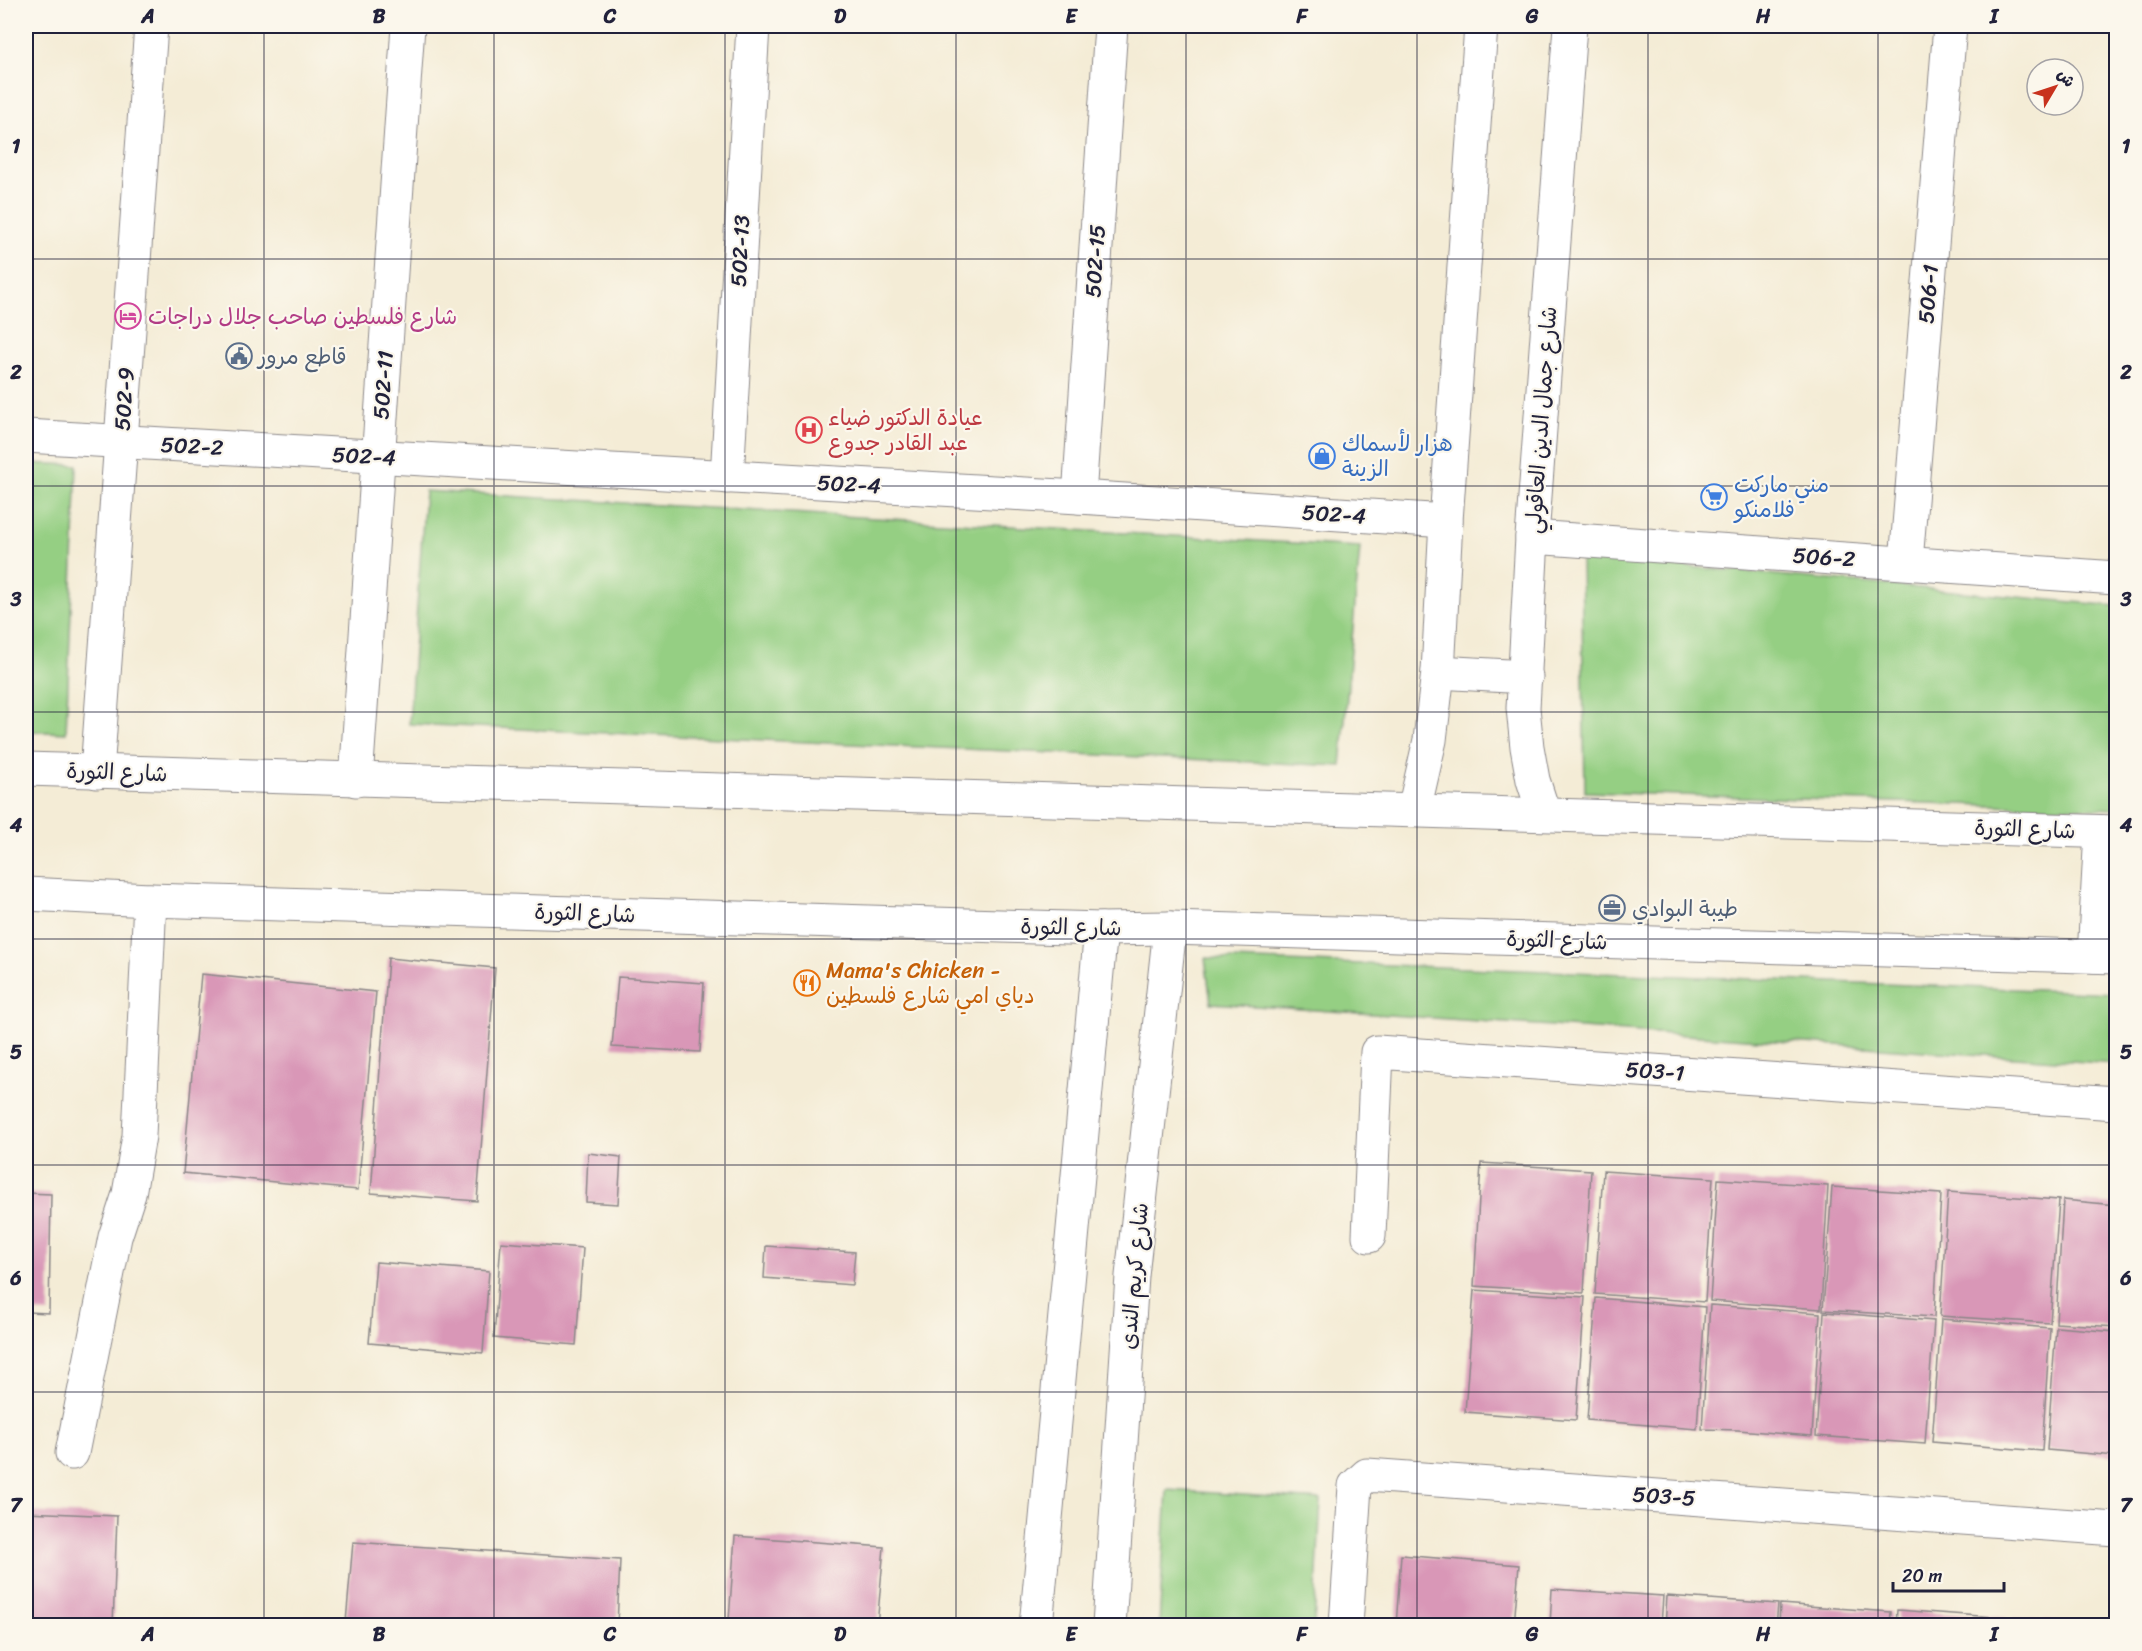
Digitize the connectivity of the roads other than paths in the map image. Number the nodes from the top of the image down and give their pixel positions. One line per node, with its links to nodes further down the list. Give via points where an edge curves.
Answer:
1 (151, 26): 9 (street, 502-9)
2 (408, 26): 11 (street, 502-11)
3 (753, 26): 12 (street, 502-13)
4 (1111, 26): 13 (street, 502-15)
5 (1481, 26): 14 (street)
6 (1570, 26): 15 (street, شارع جمال الدين العاقولي)
7 (1950, 26): 16 (street, 506-1)
8 (26, 436): 9 (street, 502-2)
9 (121, 442): 10 (street, 502-2); 21 (street, 502-9)
10 (251, 449): 11 (street, 502-4)
11 (378, 457): 12 (street, 502-4); 22 (street, 502-11)
12 (728, 477): 13 (street, 502-4)
13 (1079, 497): 14 (street, 502-4)
14 (1446, 521): 18 (street)
15 (1532, 537): 16 (street, 506-2); 19 (street, شارع جمال الدين العاقولي)
16 (1906, 562): 17 (street, 506-2)
17 (2116, 578)
18 (1438, 672): 19 (street); 23 (street, via 1430,740)
19 (1526, 677): 24 (street, شارع جمال الدين العاقولي, via 1523,708 1527,747)
20 (26, 769): 21 (street, شارع الثورة)
21 (97, 772): 22 (street, شارع الثورة)
22 (356, 780): 23 (street, شارع الثورة)
23 (1414, 810): 24 (street, شارع الثورة)
24 (1544, 814): 25 (street, شارع الثورة)
25 (2109, 832): 30 (street)
26 (26, 894): 27 (street, شارع الثورة)
27 (150, 900): 28 (street, شارع الثورة); 33 (street, via 139,1136)
28 (1101, 928): 29 (street, شارع الثورة); 35 (street)
29 (1170, 928): 30 (street, شارع الثورة); 36 (street, شارع كريم الندى, via 1132,1276)
30 (2105, 957)
31 (2116, 1103): 32 (street, 503-1, via 1377,1052)
32 (1369, 1236)
33 (72, 1453)
34 (2116, 1529): 37 (street, 503-5, via 1367,1475 1355,1486)
35 (1036, 1626)
36 (1110, 1626)
37 (1346, 1626)

